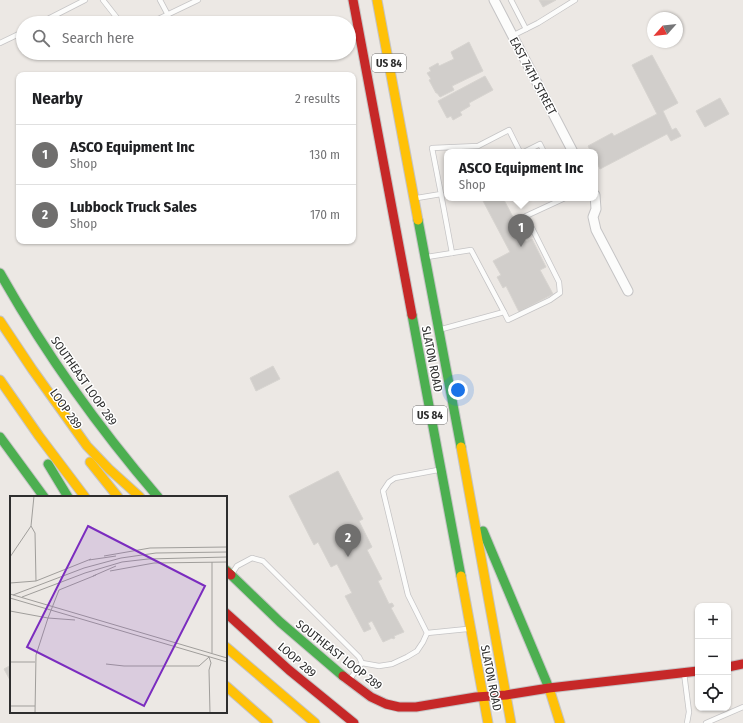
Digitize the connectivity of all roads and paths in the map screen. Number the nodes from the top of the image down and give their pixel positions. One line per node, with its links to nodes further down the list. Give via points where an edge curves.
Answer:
1 (85, 0): 12 (lane)
2 (103, 0): 13 (lane)
3 (160, 0): 11 (lane)
4 (198, 0): 10 (lane)
5 (353, 0): 26 (main road, SLATON ROAD / US 84)
6 (377, 0): 23 (main road, SLATON ROAD / US 84)
7 (494, 0): 16 (street, EAST 74TH STREET)
8 (511, 0): 14 (lane)
9 (575, 0): 14 (lane)
10 (188, 2): 11 (lane)
11 (168, 15)
12 (54, 16)
13 (116, 16)
14 (526, 29): 16 (lane)
15 (16, 35): 17 (lane)
16 (512, 36): 21 (street, EAST 74TH STREET)
17 (0, 43)
18 (518, 149): 22 (lane, via 509,130 478,146 432,148)
19 (530, 149): 20 (lane, via 540,144)
20 (542, 149)
21 (571, 149)
22 (441, 194): 23 (lane); 27 (lane)
23 (414, 199): 26 (main road, SLATON ROAD / US 84)
24 (558, 201): 31 (lane, via 526,216 559,282 560,292 550,300 508,320)
25 (596, 201): 30 (street, via 593,217 596,230)
26 (404, 212): 28 (main road, SLATON ROAD / US 84); 37 (main road, SLATON ROAD / US 84)
27 (452, 253): 28 (lane); 31 (lane, via 471,250)
28 (425, 257): 34 (main road, SLATON ROAD / US 84)
29 (0, 273): 44 (main road, SOUTHEAST LOOP 289, via 80,399)
30 (628, 291)
31 (504, 312): 34 (lane)
32 (0, 321): 43 (main road, via 87,446)
33 (0, 330): 42 (main road, LOOP 289, via 62,425)
34 (439, 330): 38 (main road, SLATON ROAD / US 84)
35 (1, 382): 40 (main road); 41 (main road)
36 (0, 437): 39 (main road)
37 (440, 469): 47 (main road, SLATON ROAD / US 84); 48 (lane, via 395,478 383,491 408,595)
38 (464, 474): 57 (main road, via 486,541); 58 (main road, SLATON ROAD / US 84)
39 (43, 496)
40 (67, 496)
41 (84, 496)
42 (117, 496)
43 (139, 496)
44 (157, 496)
45 (228, 572): 50 (lane, via 252,558 263,561 359,657); 55 (main road, SOUTHEAST LOOP 289, via 280,622)
46 (227, 614): 63 (main road, LOOP 289, via 289,670)
47 (470, 628): 48 (lane); 59 (main road, SLATON ROAD / US 84)
48 (427, 633): 50 (lane, via 417,651 392,664 379,666)
49 (227, 648): 62 (main road)
50 (362, 663): 55 (lane)
51 (743, 664): 52 (main road)
52 (731, 666)
53 (695, 672): 54 (main road, SOUTHEAST LOOP 289)
54 (684, 673): 57 (main road, SOUTHEAST LOOP 289); 67 (lane)
55 (349, 680): 59 (main road, SOUTHEAST LOOP 289, via 371,697 399,707 416,707)
56 (227, 687): 61 (main road)
57 (549, 688): 58 (main road, SOUTHEAST LOOP 289); 66 (main road)
58 (506, 695): 59 (main road, SOUTHEAST LOOP 289); 65 (main road, SLATON ROAD / US 84)
59 (483, 696): 64 (main road, SLATON ROAD / US 84)
60 (743, 707): 68 (lane)
61 (268, 723)
62 (315, 723)
63 (354, 723)
64 (488, 723)
65 (511, 723)
66 (560, 723)
67 (687, 723)
68 (706, 723)

